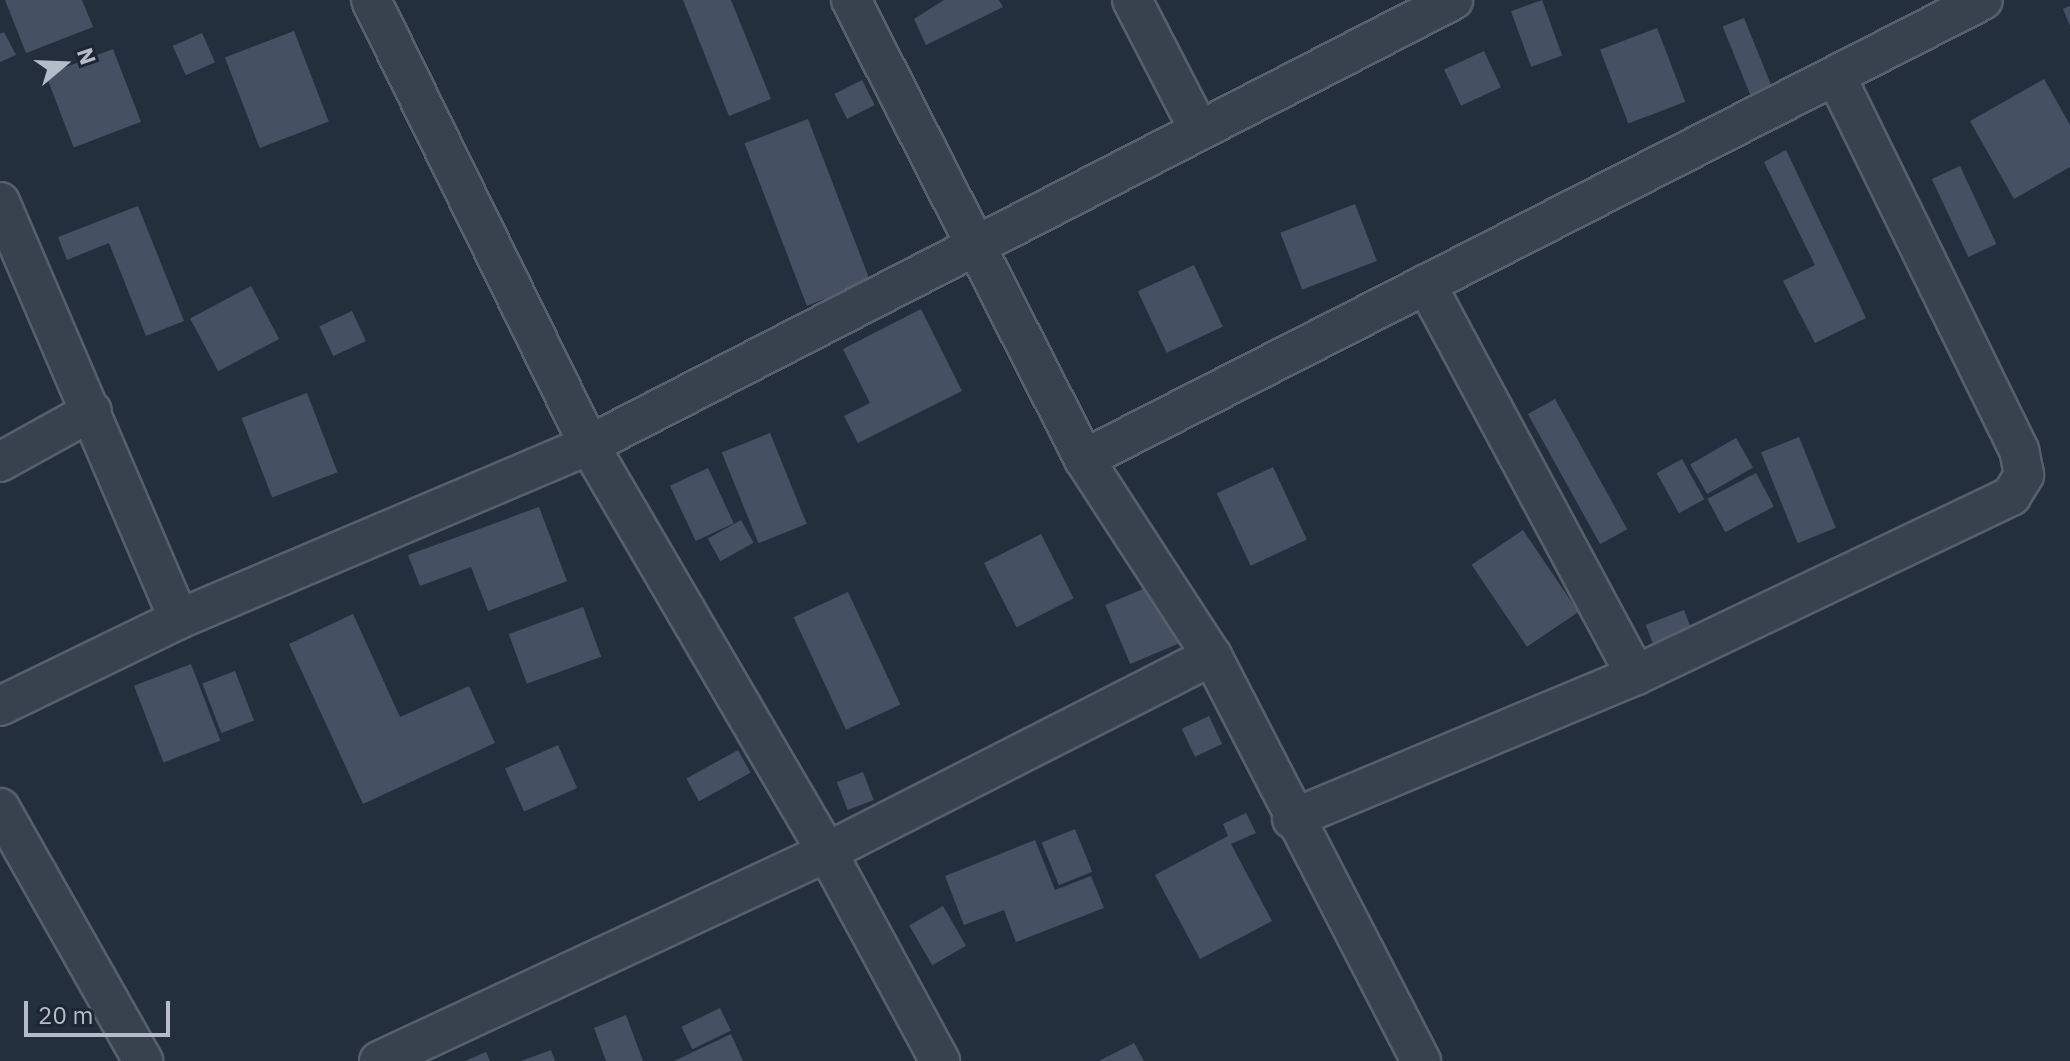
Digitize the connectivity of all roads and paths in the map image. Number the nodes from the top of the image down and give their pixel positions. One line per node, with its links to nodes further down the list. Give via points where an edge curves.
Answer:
1 (371, 0): 12 (street)
2 (851, 0): 9 (street)
3 (1132, 0): 7 (street)
4 (1453, 0): 7 (street)
5 (1983, 0): 6 (street)
6 (1836, 76): 10 (street); 17 (street, via 2019,450 2024,475 2011,496)
7 (1199, 130): 9 (street)
8 (0, 202): 11 (street)
9 (977, 246): 12 (street); 13 (street)
10 (1426, 284): 13 (street); 17 (street)
11 (92, 411): 14 (street); 15 (street)
12 (589, 445): 15 (street); 21 (street)
13 (1084, 459): 16 (street)
14 (0, 462)
15 (179, 619): 18 (street)
16 (1212, 656): 20 (street); 21 (street)
17 (1636, 675): 20 (street)
18 (0, 706)
19 (0, 808): 22 (street)
20 (1292, 819): 25 (street)
21 (827, 852): 23 (street); 24 (street)
22 (143, 1061)
23 (379, 1061)
24 (940, 1061)
25 (1421, 1061)

